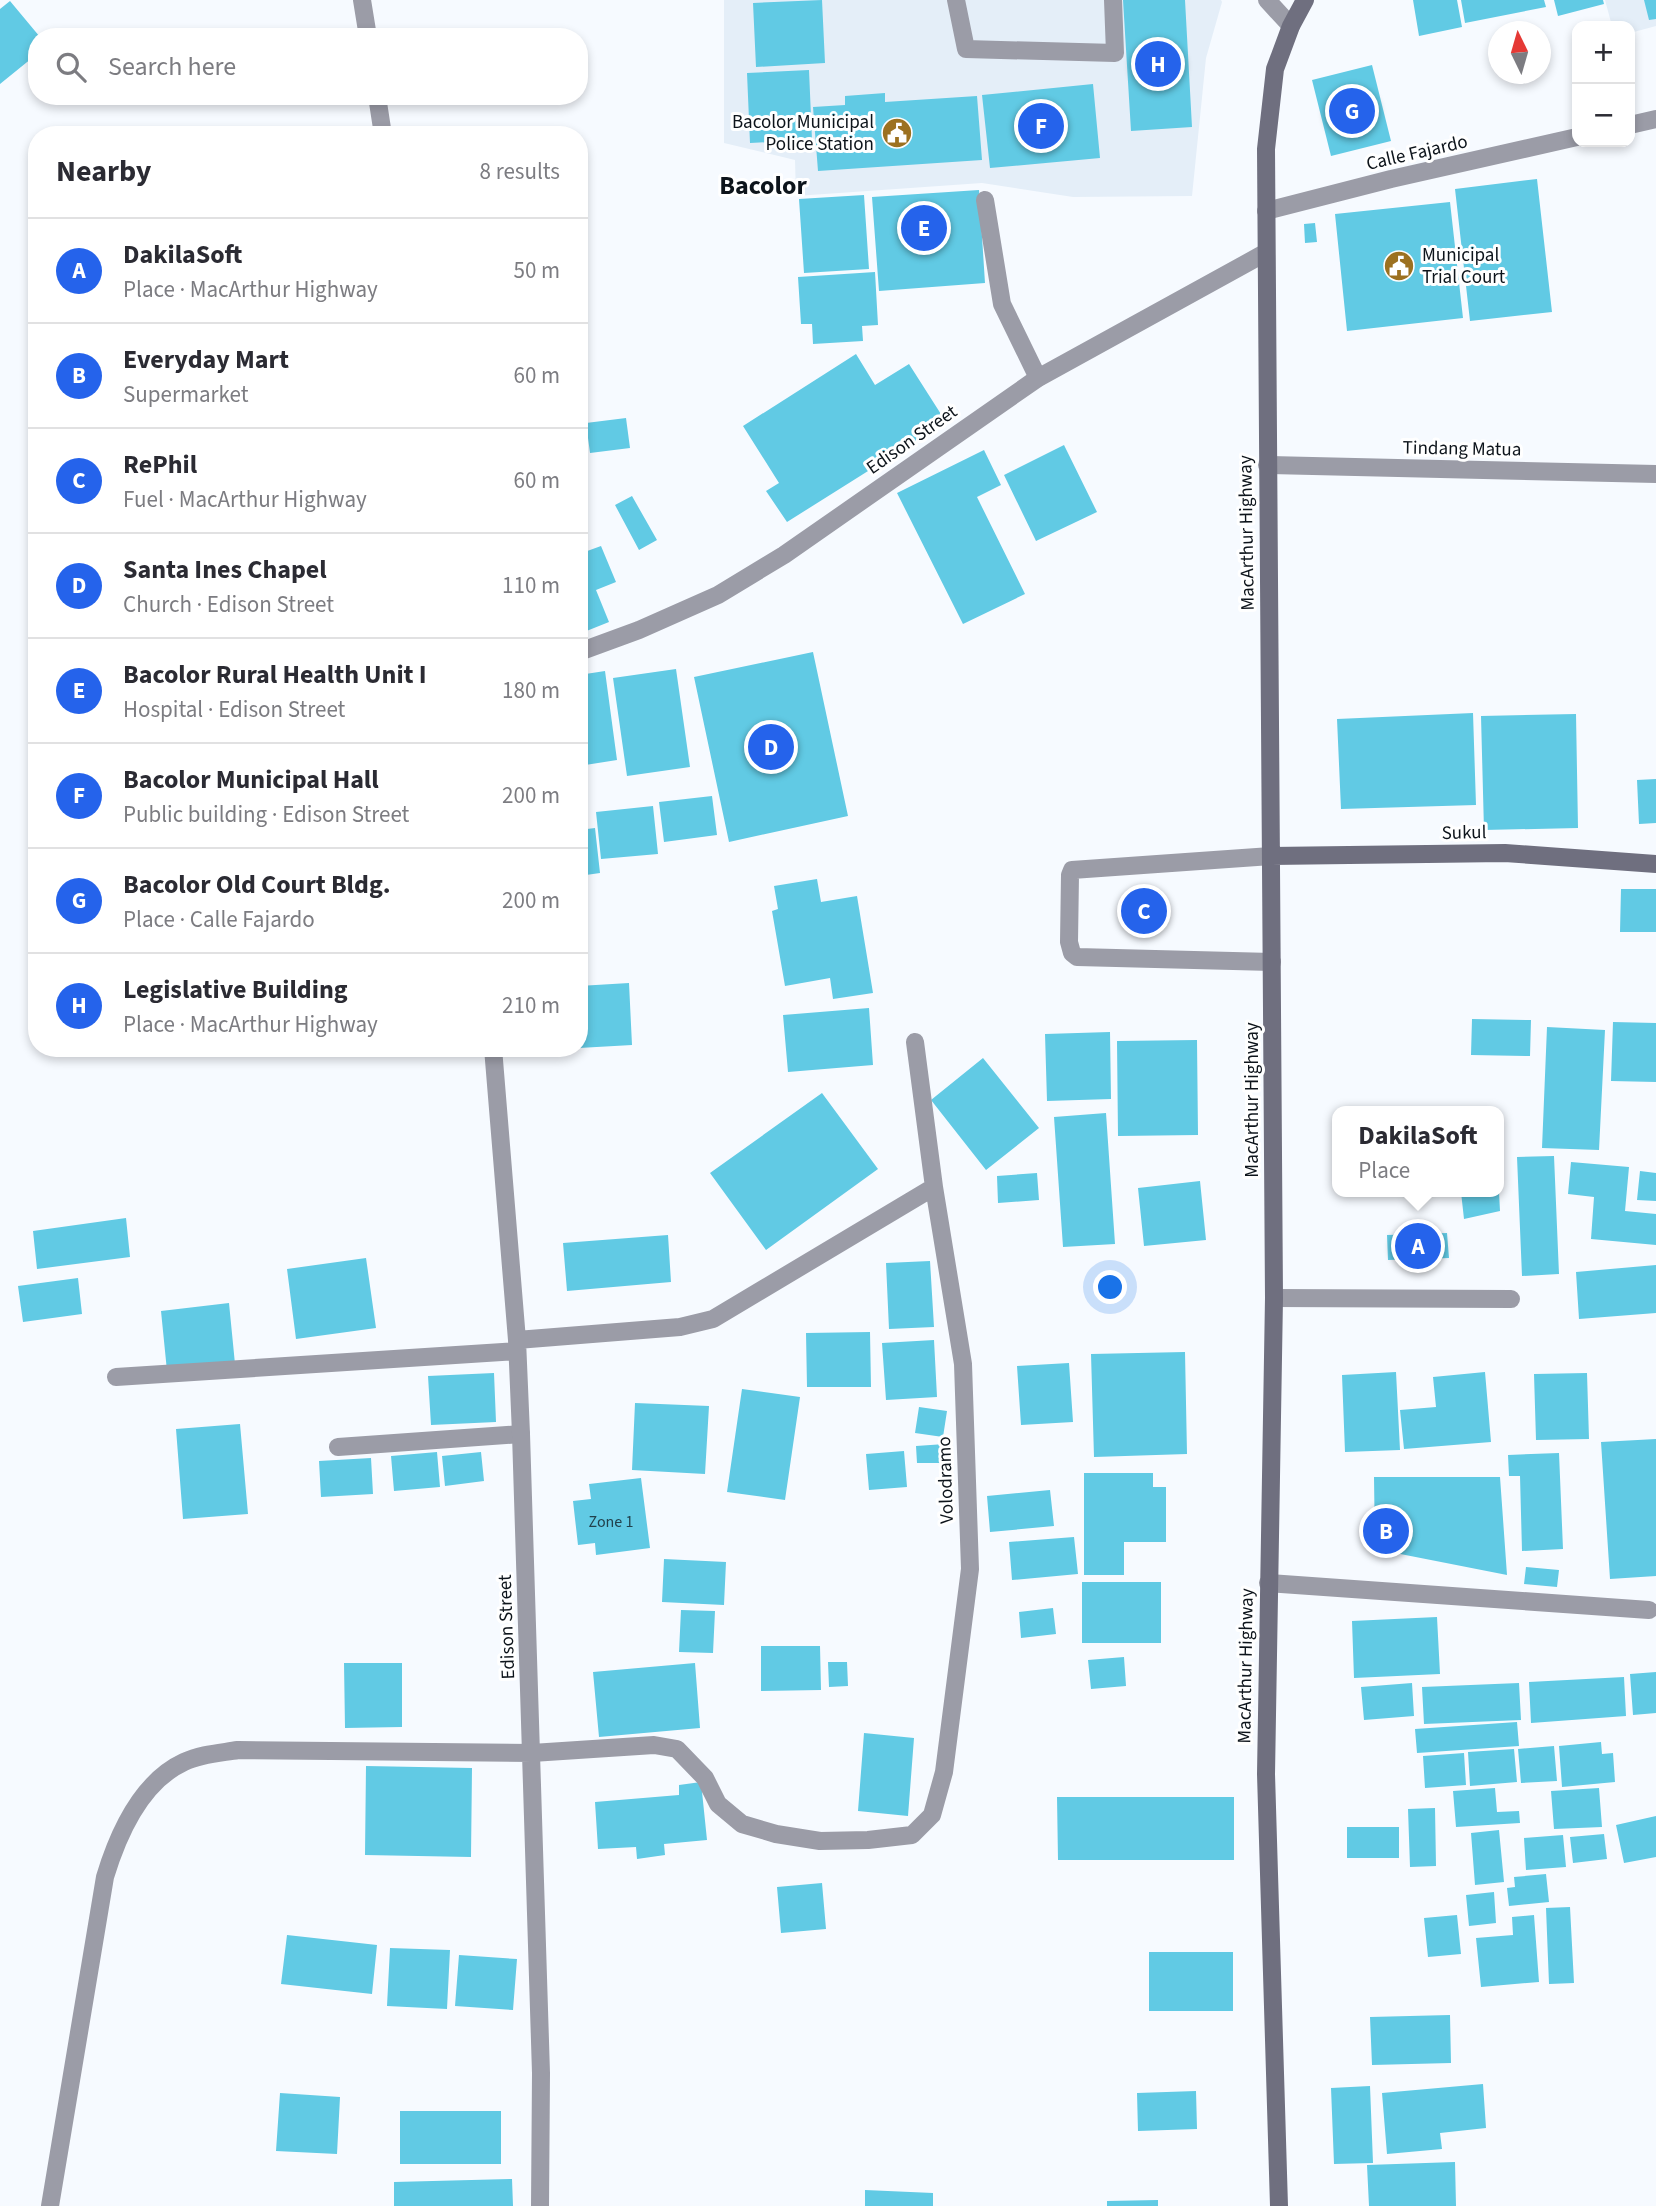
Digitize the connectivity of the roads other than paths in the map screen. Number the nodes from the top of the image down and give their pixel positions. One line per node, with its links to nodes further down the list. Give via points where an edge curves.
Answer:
1 (362, 0): 7 (street)
2 (956, 0): 3 (street, via 966,49 1115,53)
3 (1113, 0)
4 (1267, 0): 6 (street)
5 (1305, 0): 6 (main road, MacArthur Highway)
6 (1291, 26): 14 (main road, MacArthur Highway, via 1275,69 1269,103)
7 (367, 28)
8 (378, 105): 11 (street)
9 (1656, 119): 10 (street)
10 (1635, 124)
11 (382, 126)
12 (1572, 138): 14 (street, Calle Fajardo)
13 (985, 200): 16 (street, via 1002,304)
14 (1266, 211): 15 (main road, MacArthur Highway)
15 (1265, 254): 16 (street, Edison Street); 17 (main road, MacArthur Highway)
16 (1038, 378): 19 (street, Edison Street, via 784,555 718,595)
17 (1267, 466): 18 (street, Tindang Matua); 20 (main road, MacArthur Highway)
18 (1656, 474)
19 (588, 649)
20 (1271, 856): 21 (main road, Sukul, via 1505,853); 22 (main road, MacArthur Highway); 22 (street, via 1072,870 1069,942 1077,957)
21 (1656, 864)
22 (1272, 962): 26 (main road, MacArthur Highway)
23 (915, 1042): 25 (street, Volodramo)
24 (494, 1057): 28 (street, Edison Street)
25 (934, 1187): 28 (street, via 713,1319); 34 (street, Volodramo, via 963,1364 970,1570 944,1772 932,1815 912,1835 820,1840 776,1834 742,1824 718,1804 705,1778 677,1749 654,1745)
26 (1274, 1298): 27 (street); 32 (main road, MacArthur Highway)
27 (1511, 1299)
28 (517, 1346): 29 (street); 30 (street, Edison Street)
29 (116, 1377)
30 (521, 1434): 31 (street); 34 (street, Edison Street)
31 (338, 1447)
32 (1268, 1583): 33 (street); 37 (main road, MacArthur Highway, via 1266,1774)
33 (1649, 1610)
34 (532, 1753): 35 (street, via 238,1750 184,1762 146,1793 124,1829 105,1877); 36 (street, Edison Street)
35 (50, 2206)
36 (540, 2206)
37 (1279, 2206)

